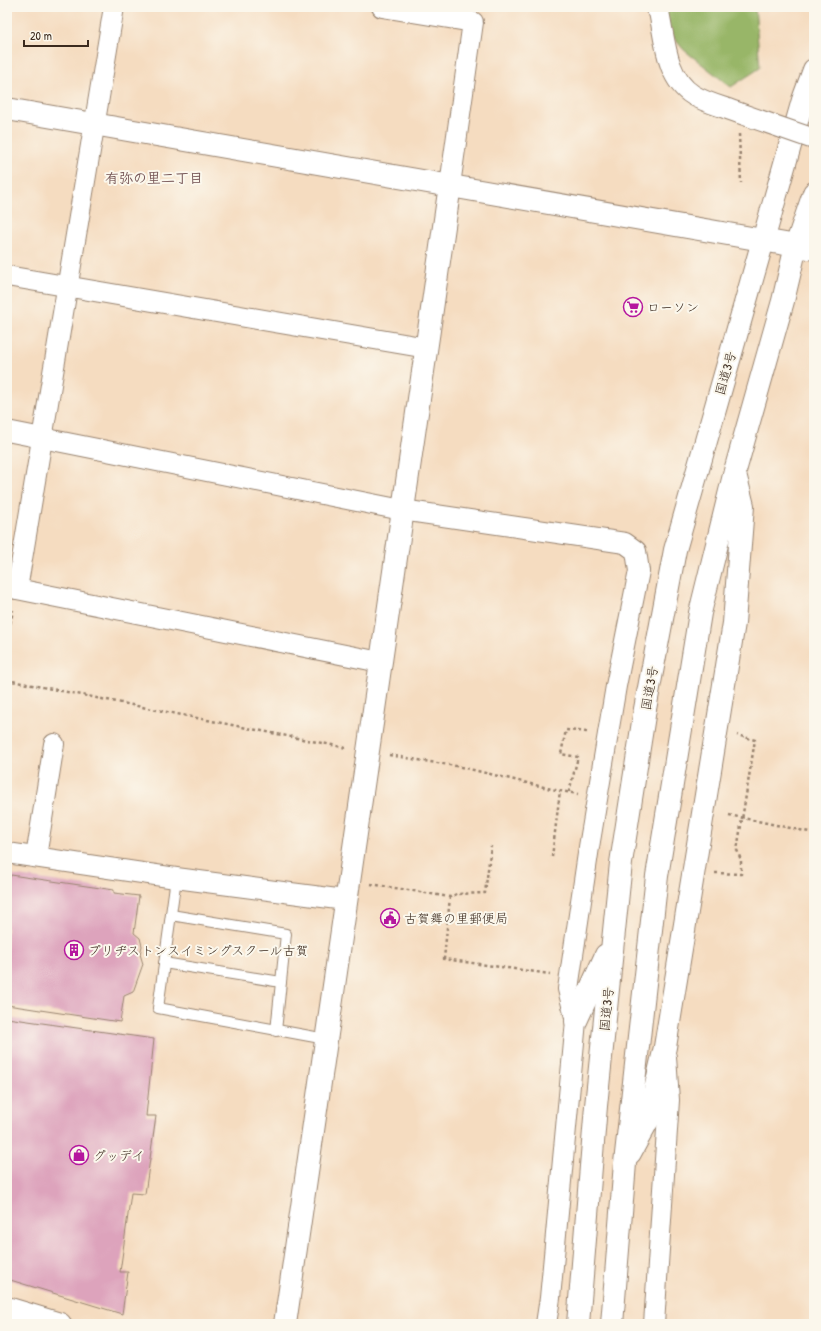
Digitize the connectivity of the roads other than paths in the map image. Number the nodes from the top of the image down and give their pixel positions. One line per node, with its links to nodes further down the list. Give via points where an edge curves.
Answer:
1 (114, 7): 6 (street)
2 (382, 7): 8 (street, via 473,22)
3 (655, 7): 7 (street, bridge, via 659,12 676,79 693,95)
4 (814, 70): 10 (main road, 国道3号)
5 (7, 108): 6 (main road)
6 (94, 123): 8 (main road); 13 (street)
7 (814, 139)
8 (450, 185): 10 (main road); 14 (main road)
9 (814, 193): 11 (main road)
10 (763, 241): 11 (main road); 27 (main road, 国道3号, via 675,550 645,709 621,863)
11 (805, 248): 17 (main road, via 783,301)
12 (7, 276): 13 (street)
13 (67, 287): 14 (street); 16 (street)
14 (427, 348): 18 (main road)
15 (7, 431): 16 (street)
16 (42, 438): 18 (street); 19 (street)
17 (735, 471): 33 (main road, via 743,506 734,623); 34 (main road, via 700,613 678,734 657,876)
18 (402, 510): 20 (main road); 30 (street, via 625,543 636,551 639,571 616,686 568,989)
19 (12, 588): 20 (street)
20 (380, 662): 25 (main road)
21 (54, 744): 23 (street)
22 (7, 853): 23 (street)
23 (36, 857): 24 (street)
24 (176, 878): 25 (street); 26 (lane)
25 (347, 890): 32 (main road)
26 (171, 915): 28 (lane); 29 (lane, via 286,934)
27 (614, 937): 30 (main road); 39 (main road, 国道3号, via 596,1106)
28 (164, 963): 29 (lane); 31 (lane, via 158,1008)
29 (281, 982): 31 (lane)
30 (576, 1022): 38 (street)
31 (276, 1031): 32 (lane)
32 (326, 1039): 37 (main road)
33 (665, 1047): 34 (main road, via 648,1120); 41 (street, via 669,1100)
34 (625, 1163): 40 (main road)
35 (7, 1308): 36 (main road)
36 (60, 1324)
37 (285, 1324)
38 (546, 1324)
39 (578, 1324)
40 (612, 1324)
41 (654, 1324)

